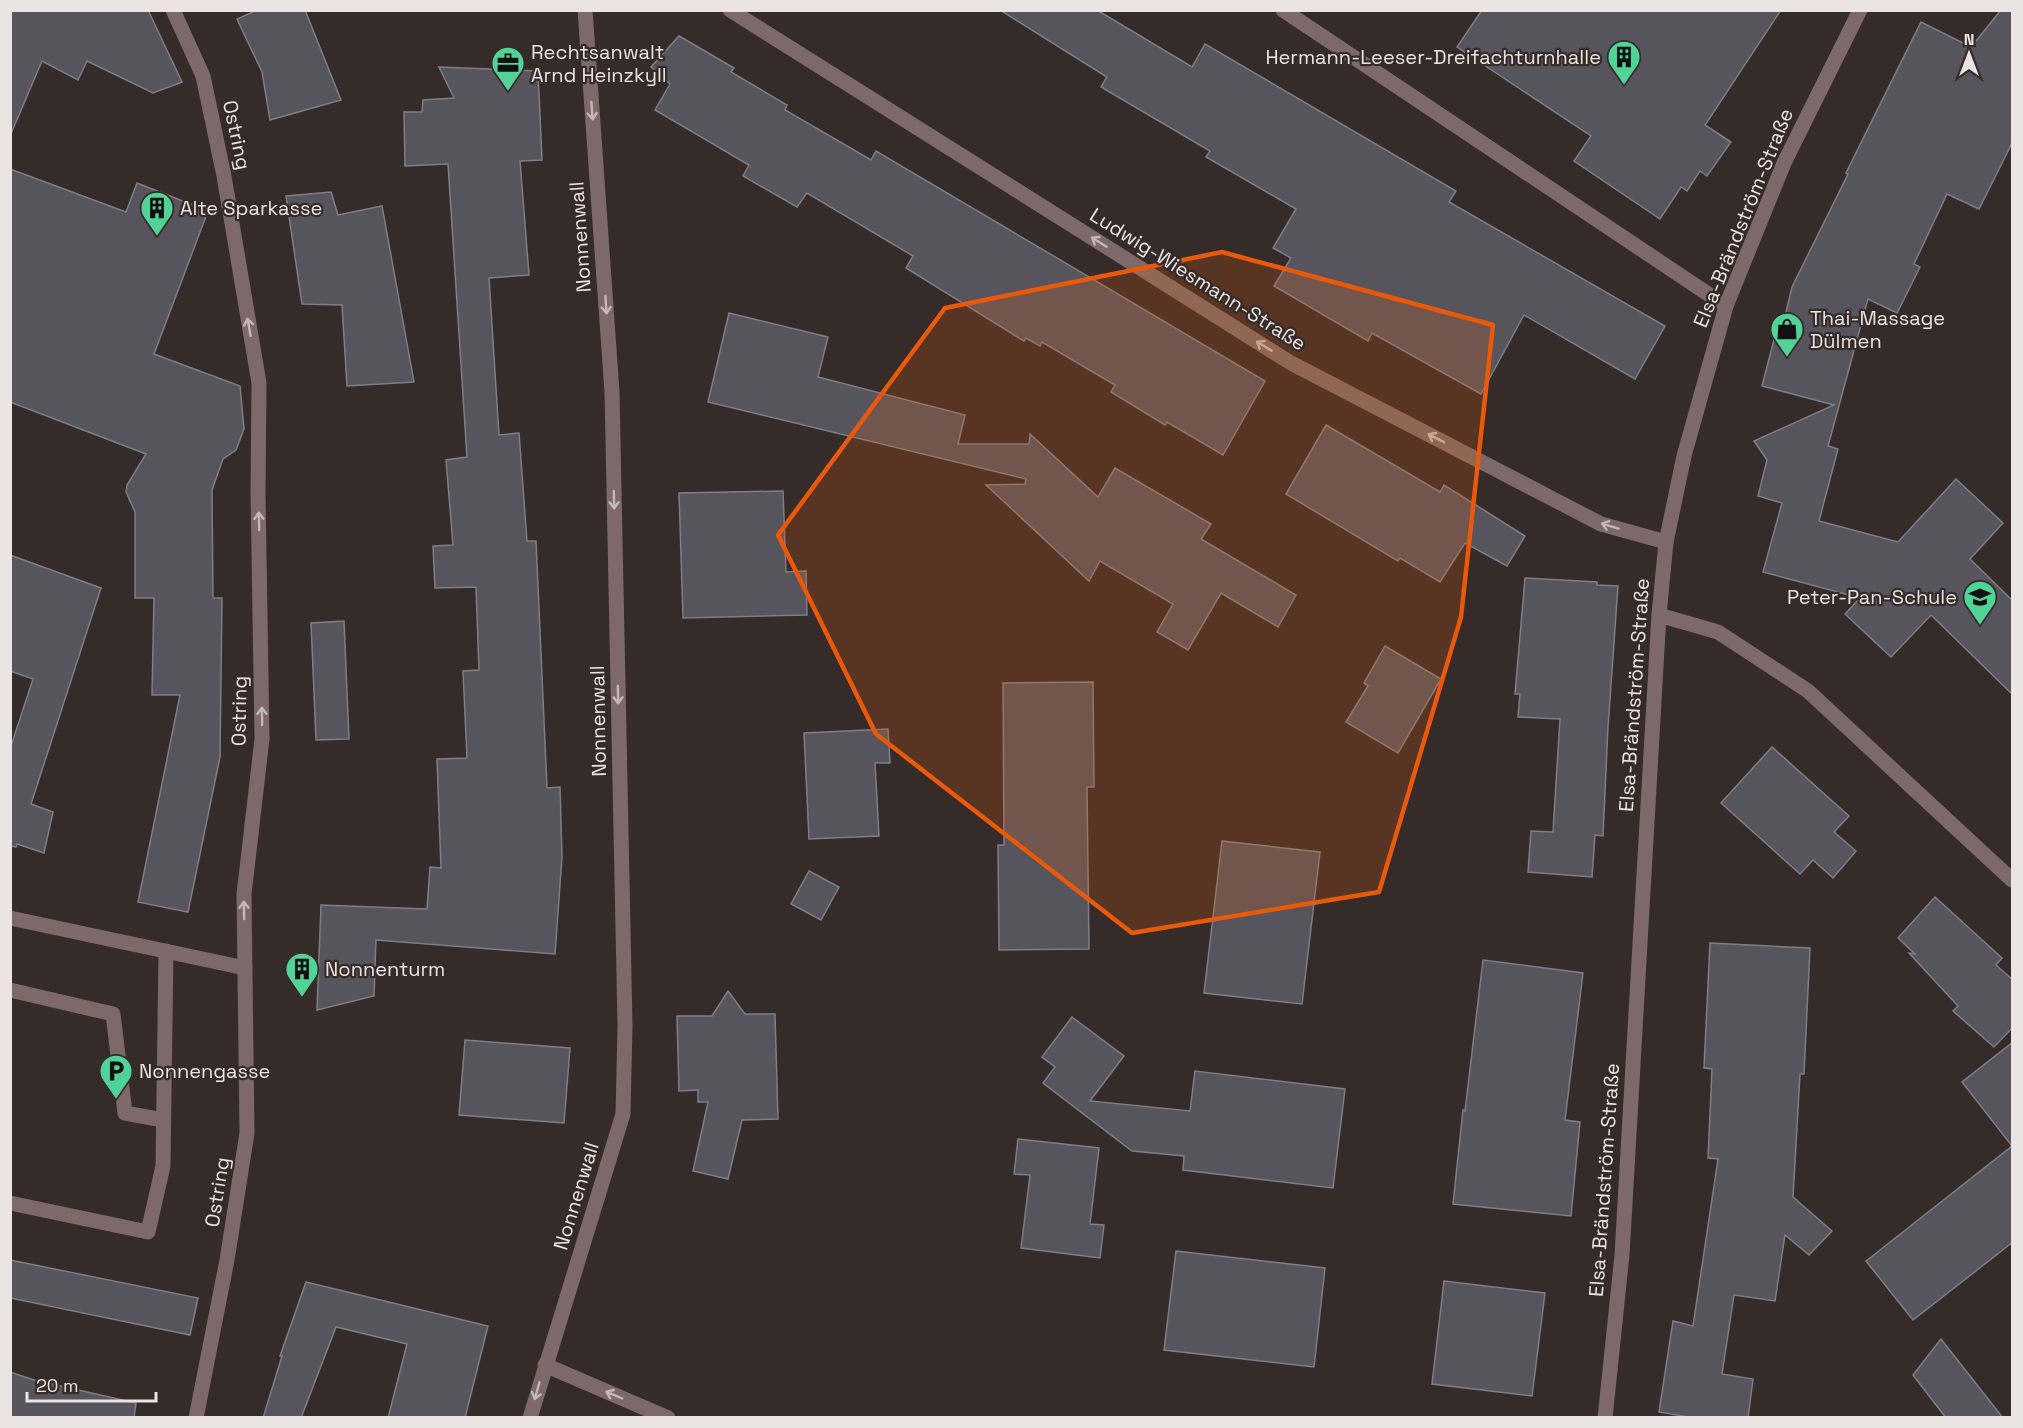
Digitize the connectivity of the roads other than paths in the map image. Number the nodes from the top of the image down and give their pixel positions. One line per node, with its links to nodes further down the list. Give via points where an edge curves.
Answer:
1 (174, 10): 12 (street, Ostring, one-way to 1, via 244,894 262,739 259,383 203,76)
2 (585, 10): 16 (street, Nonnenwall, one-way to 16, via 612,392 625,1015 623,1114)
3 (1284, 10): 6 (street)
4 (1860, 10): 6 (street, Elsa-Brändström-Straße, via 1784,163)
5 (738, 12): 7 (street, Ludwig-Wiesmann-Straße, one-way to 5, via 1601,524 1291,363)
6 (1726, 306): 7 (street, Elsa-Brändström-Straße, via 1689,436)
7 (1666, 542): 8 (street, Elsa-Brändström-Straße)
8 (1659, 615): 9 (street, via 1718,632 1808,691); 20 (street, Elsa-Brändström-Straße, via 1622,1255)
9 (2013, 880)
10 (10, 918): 11 (street)
11 (166, 951): 12 (street); 14 (street)
12 (245, 968): 17 (street, Ostring, via 247,1133)
13 (10, 990): 14 (street, via 113,1014 125,1113)
14 (163, 1120): 15 (street, via 163,1166 148,1232)
15 (10, 1203)
16 (545, 1365): 18 (street, Nonnenwall, one-way to 18); 19 (street, one-way to 16)
17 (196, 1418)
18 (530, 1418)
19 (668, 1418)
20 (1605, 1418)

